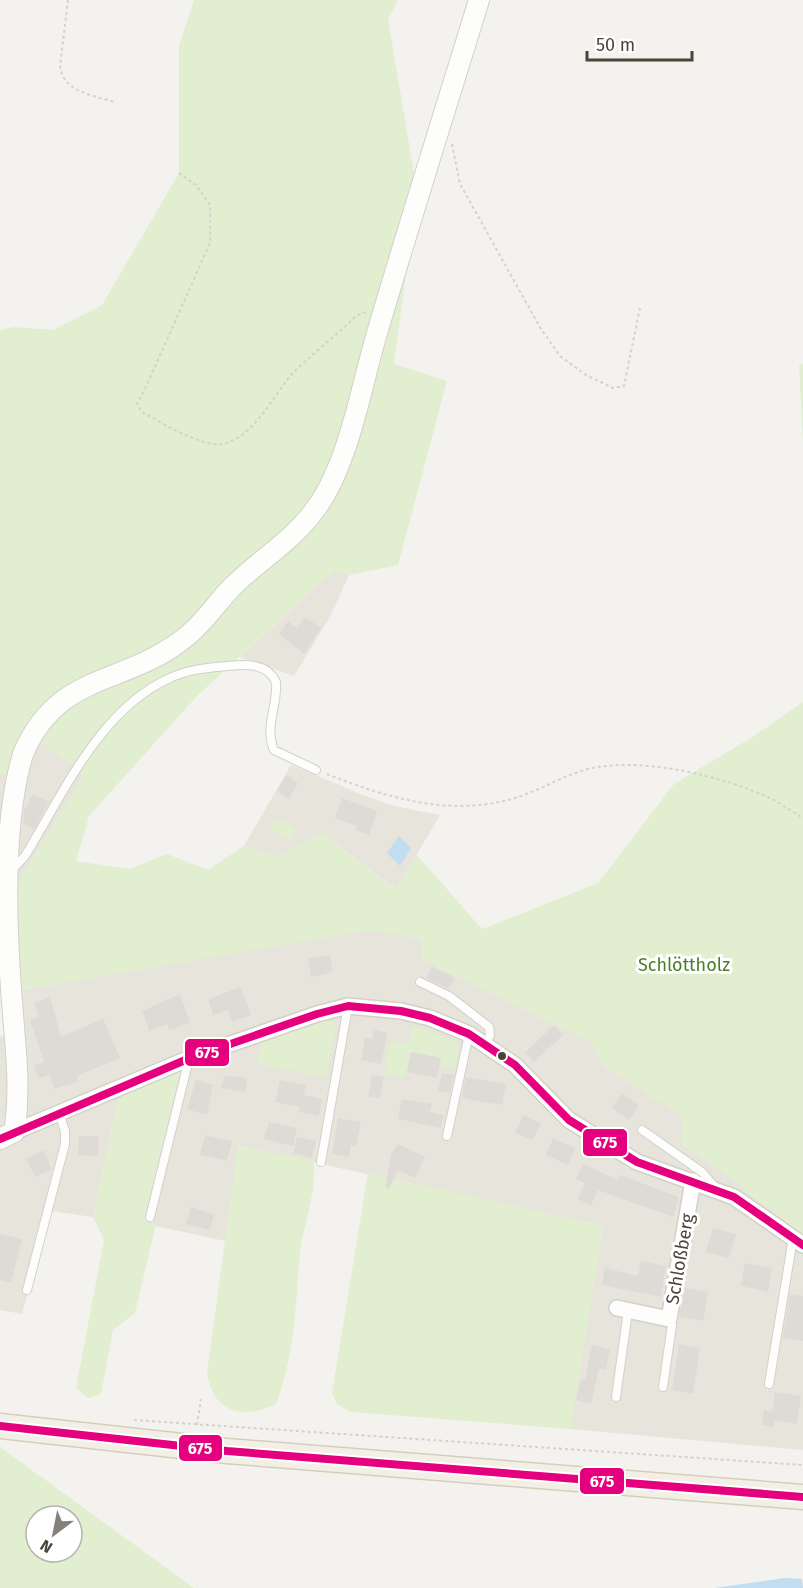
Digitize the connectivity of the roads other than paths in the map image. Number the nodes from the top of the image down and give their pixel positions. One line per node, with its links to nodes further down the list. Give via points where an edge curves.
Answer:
1 (479, 0): 3 (street, via 326,495 284,544 232,587 193,632 54,706 23,754 14,787)
2 (316, 770): 3 (lane, via 274,750 270,727 276,682 266,671 247,664 195,669 137,697 104,730 25,856 16,869)
3 (5, 875): 11 (street, via 4,932 17,1074 17,1116)
4 (420, 982): 7 (lane, via 449,996 489,1027)
5 (348, 1006): 6 (street, via 410,1013); 8 (street); 13 (lane)
6 (469, 1034): 7 (street); 12 (lane)
7 (486, 1044): 14 (street, via 515,1065 569,1119 636,1162)
8 (190, 1058): 9 (street); 16 (lane)
9 (59, 1113): 11 (street); 18 (lane, via 65,1131 64,1144)
10 (642, 1130): 15 (lane, via 702,1172)
11 (7, 1135)
12 (447, 1136)
13 (321, 1162)
14 (693, 1181): 15 (street); 20 (street, Schloßberg)
15 (718, 1191): 17 (street, via 734,1197)
16 (150, 1217)
17 (798, 1242): 21 (lane)
18 (27, 1290)
19 (622, 1310): 20 (street, Schloßberg); 23 (lane)
20 (669, 1319): 22 (lane, via 672,1325)
21 (769, 1384)
22 (663, 1387)
23 (616, 1397)
24 (0, 1426): 25 (main road, via 227,1451)
25 (803, 1497)

